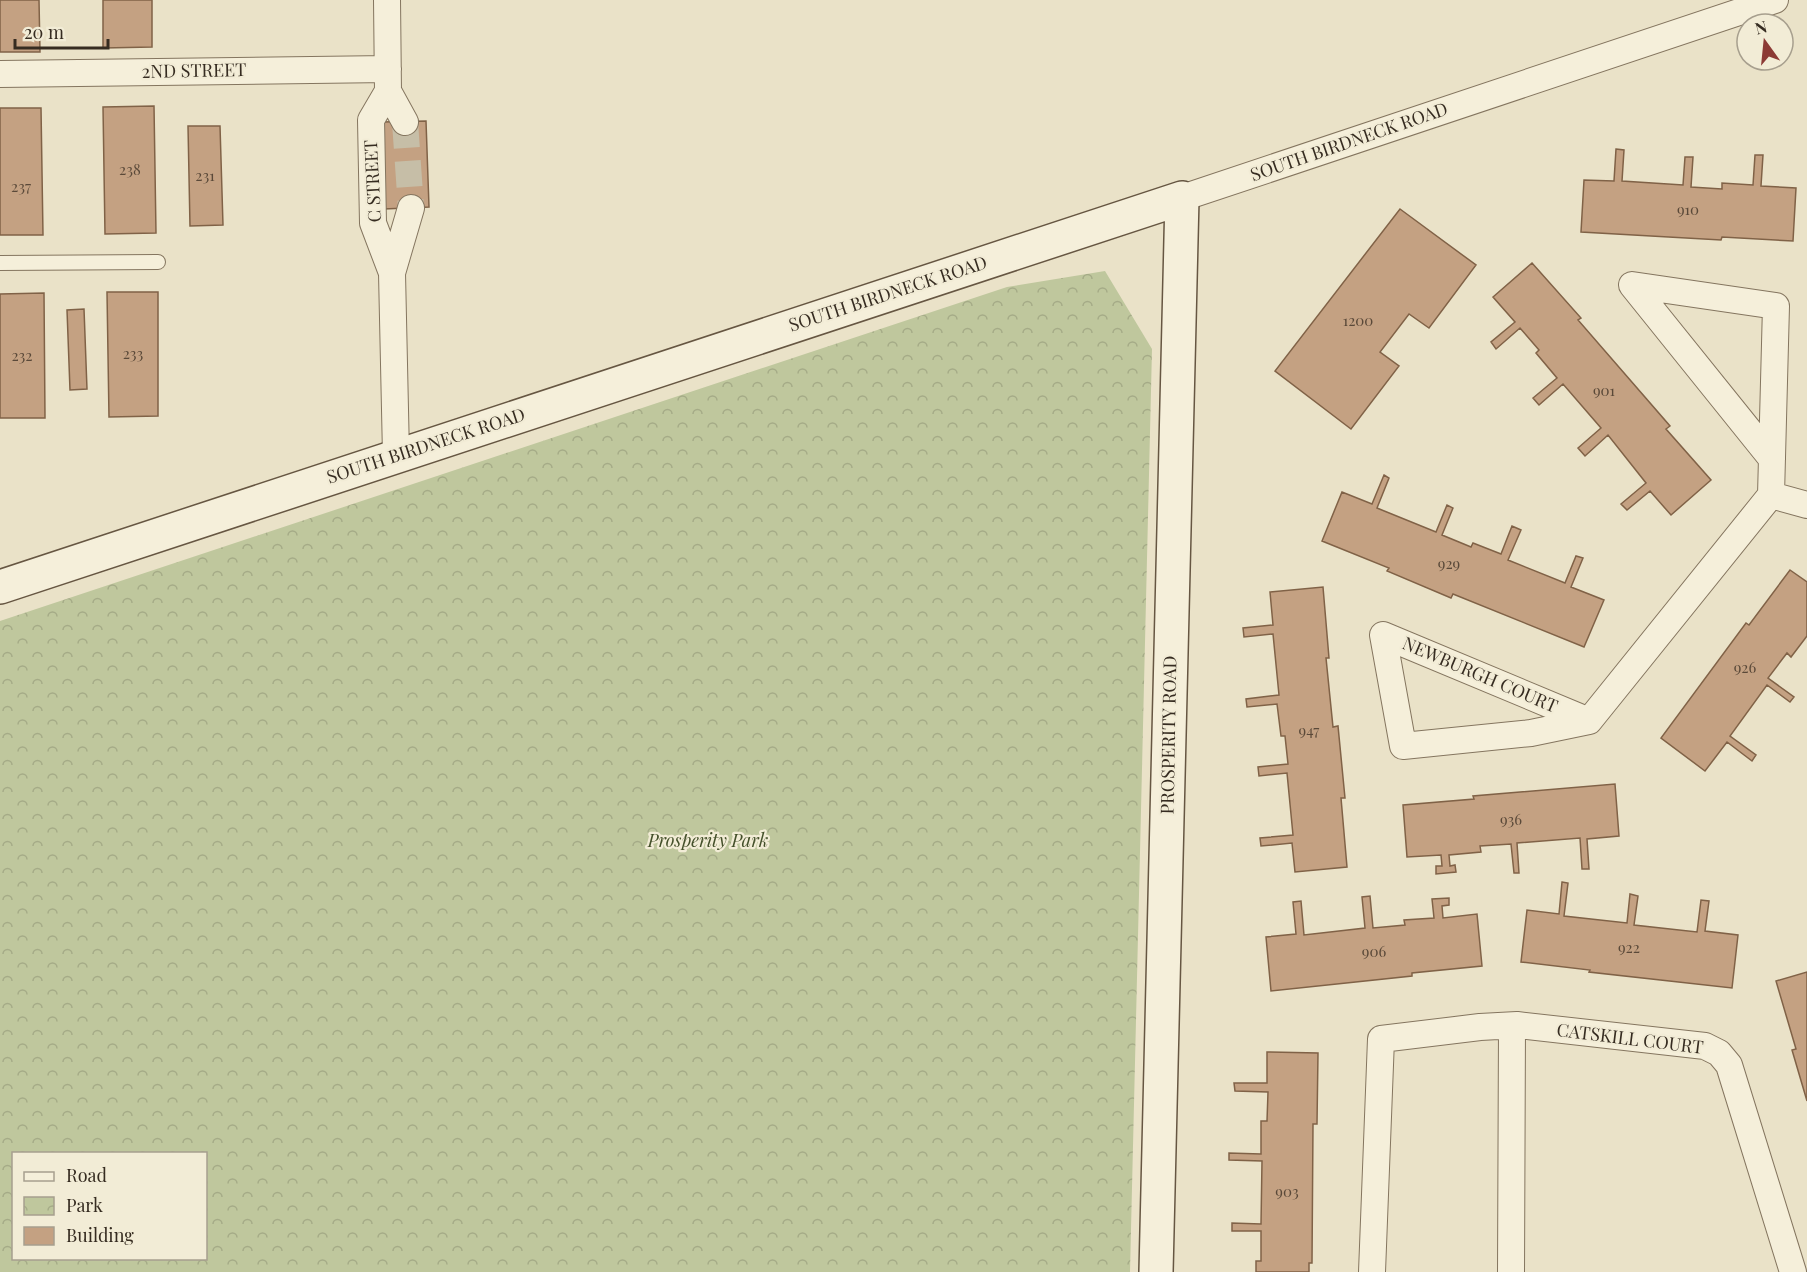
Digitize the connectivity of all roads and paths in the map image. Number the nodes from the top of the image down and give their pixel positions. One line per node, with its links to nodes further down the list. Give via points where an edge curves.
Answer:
1 (387, 0): 4 (street)
2 (1775, 0): 6 (street, SOUTH BIRDNECK ROAD)
3 (0, 74): 4 (street, 2ND STREET)
4 (388, 80): 5 (street); 10 (street, C STREET, via 371,120 373,223)
5 (405, 122)
6 (1182, 198): 11 (street, SOUTH BIRDNECK ROAD); 19 (street, PROSPERITY ROAD)
7 (411, 208): 10 (street, C STREET)
8 (158, 262): 9 (lane)
9 (0, 263)
10 (392, 273): 11 (street, C STREET)
11 (396, 455): 15 (street, SOUTH BIRDNECK ROAD)
12 (1772, 459): 12 (street, via 1727,405 1632,285 1776,306); 13 (street)
13 (1771, 495): 14 (street); 16 (street)
14 (1807, 505)
15 (0, 587)
16 (1589, 721): 16 (street, NEWBURGH COURT, via 1500,683 1383,634 1403,746 1531,733)
17 (1512, 1026): 18 (street, CATSKILL COURT, via 1705,1046 1719,1053 1730,1065); 20 (street, CATSKILL COURT, via 1381,1039); 21 (street)
18 (1796, 1255)
19 (1156, 1272)
20 (1372, 1272)
21 (1511, 1272)

